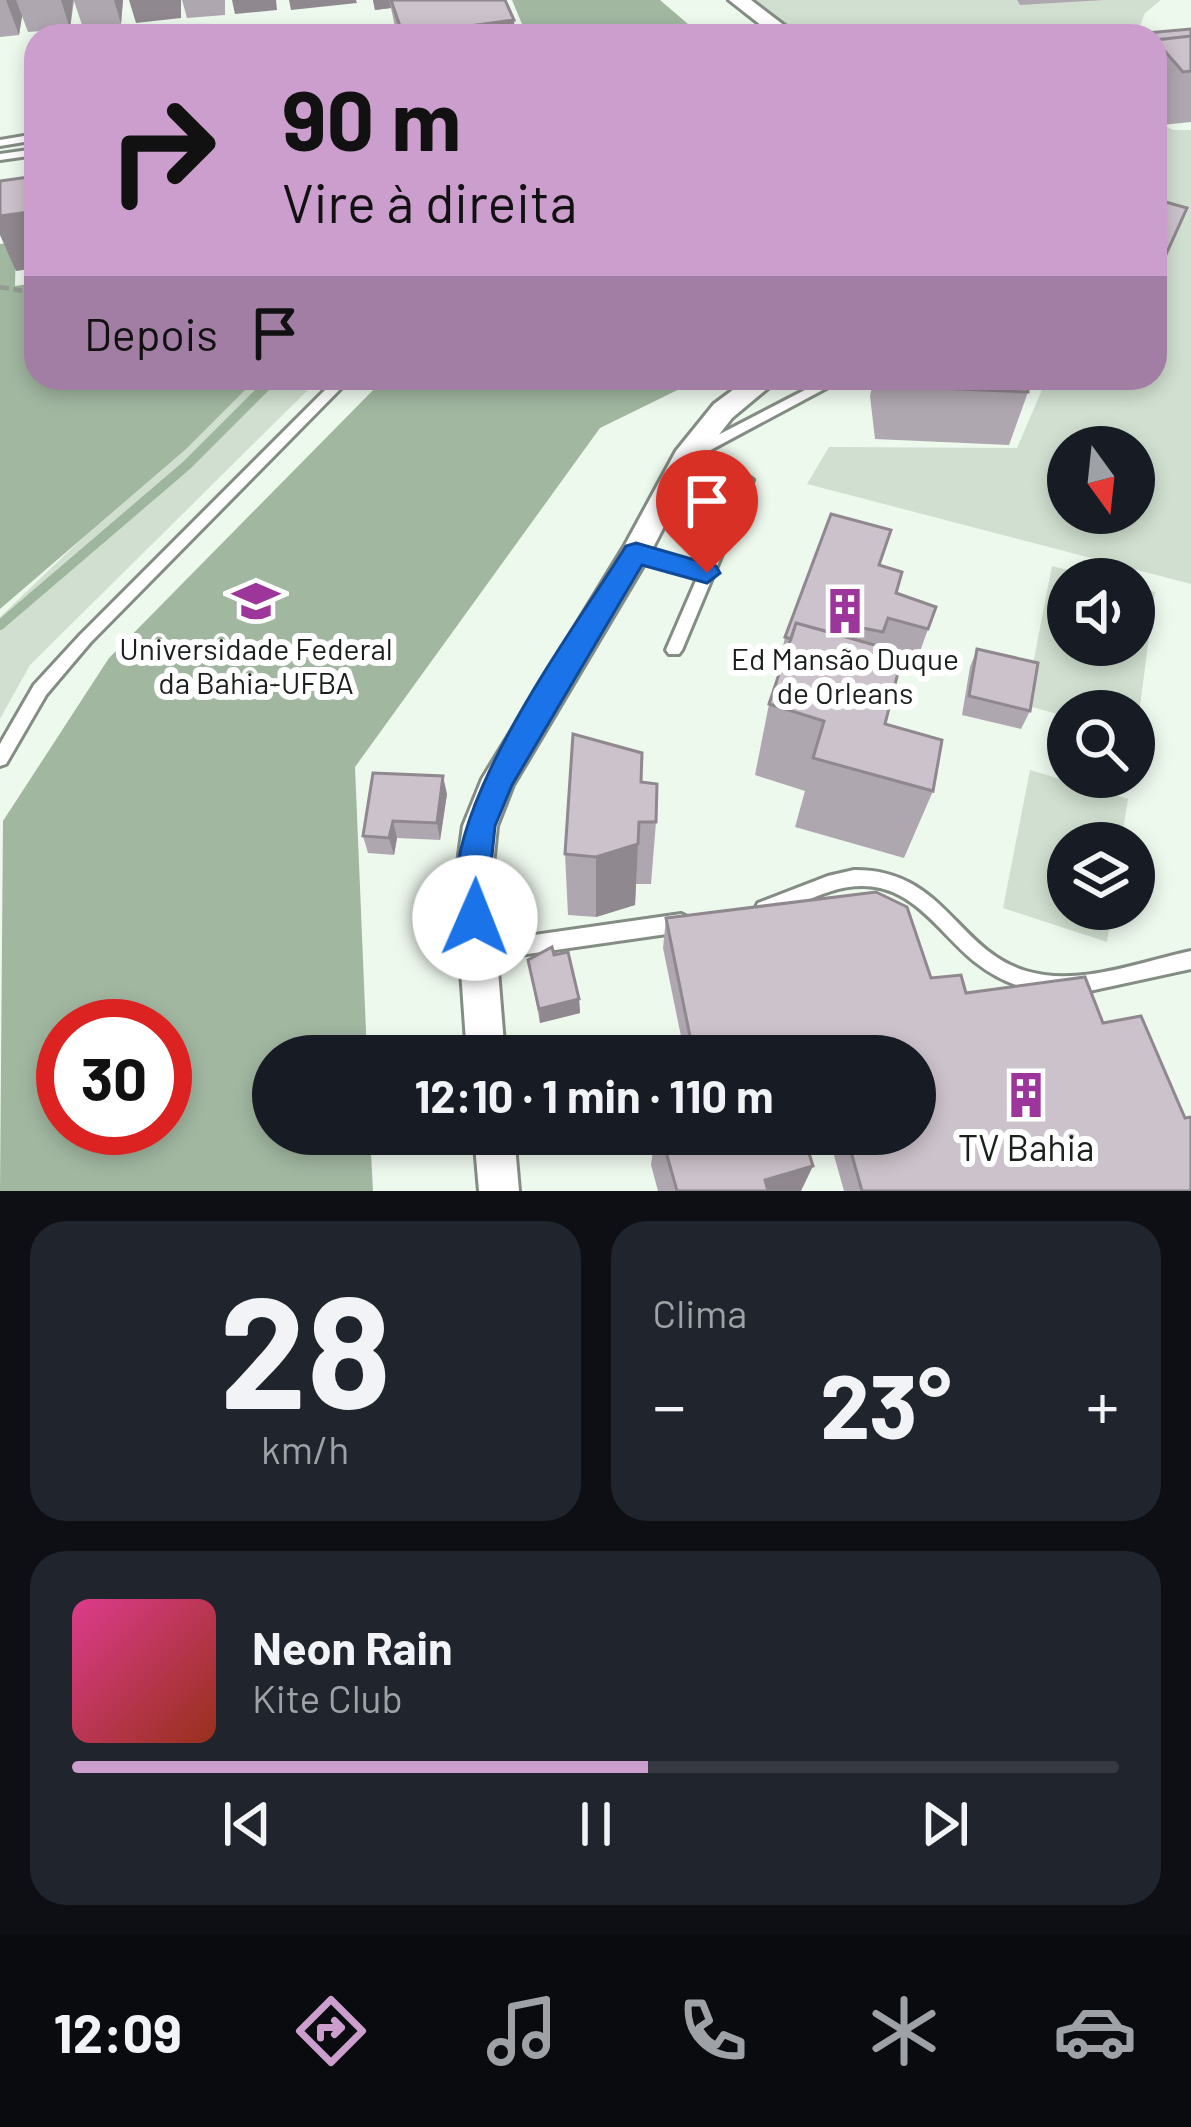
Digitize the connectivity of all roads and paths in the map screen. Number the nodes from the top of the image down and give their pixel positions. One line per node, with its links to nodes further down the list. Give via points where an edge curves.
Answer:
1 (739, 0): 2 (street)
2 (772, 24)
3 (333, 390): 11 (lane, via 85,639 40,690)
4 (751, 390): 6 (street, via 722,411)
5 (816, 390): 6 (lane)
6 (686, 458): 8 (street)
7 (746, 480): 9 (lane)
8 (636, 553): 9 (lane); 14 (street, via 480,826)
9 (707, 573): 10 (lane)
10 (674, 650)
11 (0, 759)
12 (752, 912): 15 (lane, via 839,879 868,878 896,882 929,901 971,951 1032,981 1064,985)
13 (705, 919): 14 (lane)
14 (476, 952): 16 (street)
15 (1191, 960)
16 (484, 1035)
17 (496, 1155): 18 (street)
18 (499, 1191)

